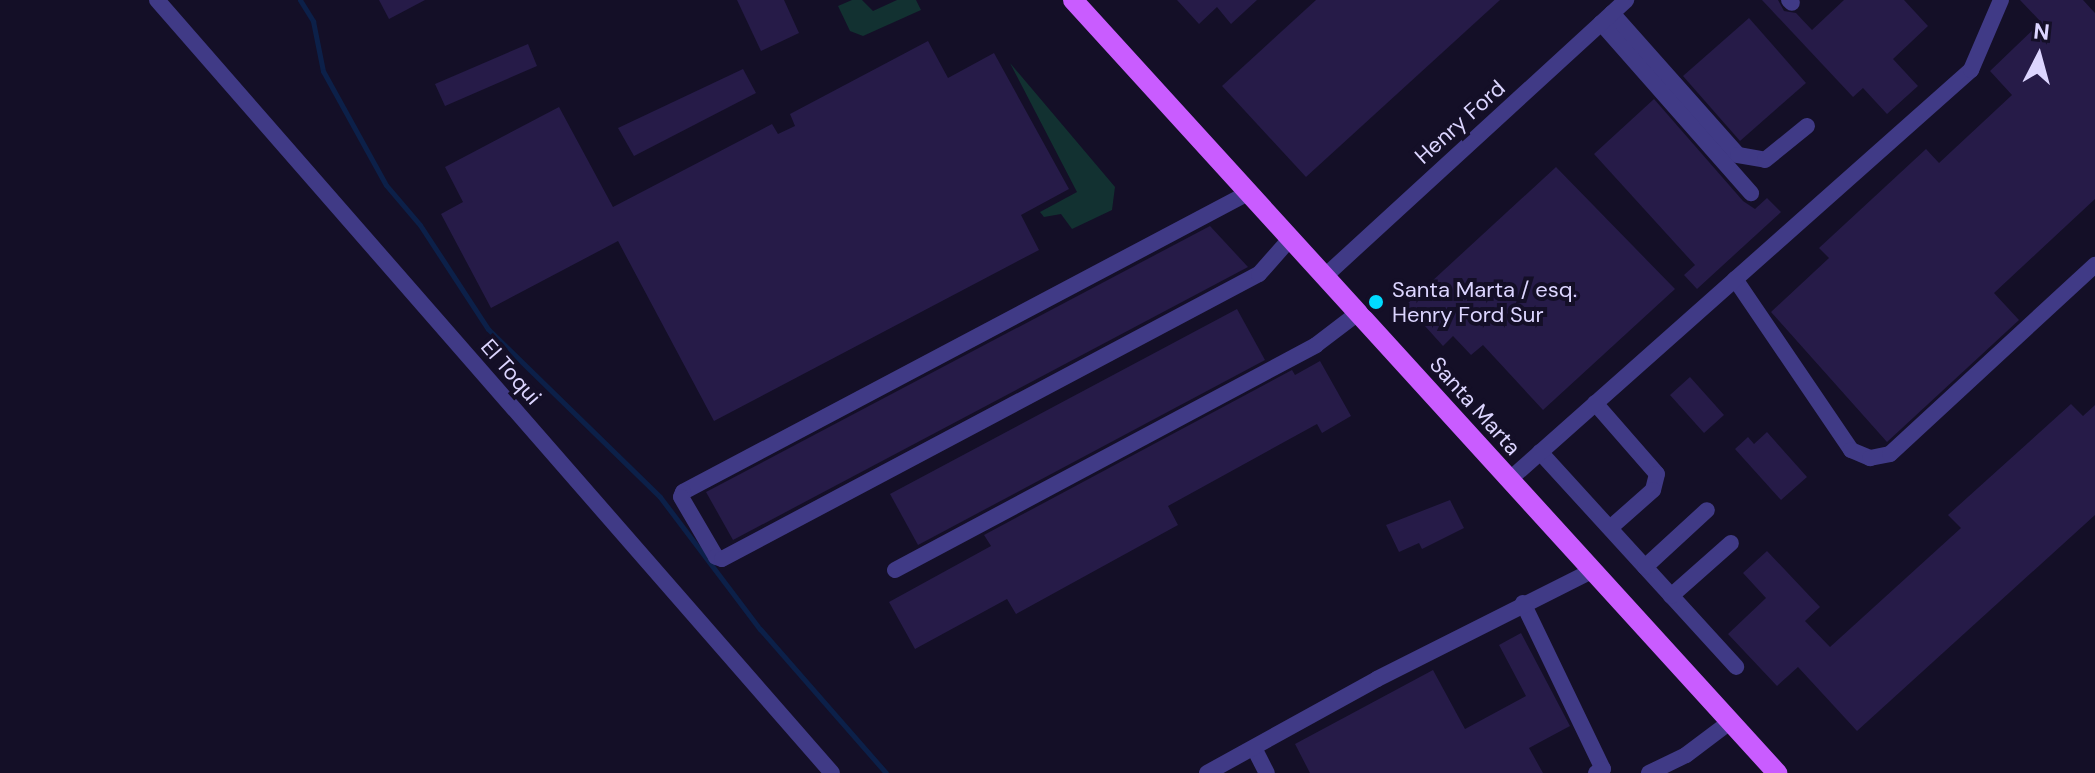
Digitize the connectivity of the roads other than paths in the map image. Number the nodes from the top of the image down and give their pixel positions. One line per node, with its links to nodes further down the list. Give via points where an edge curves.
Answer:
1 (157, 0): 29 (street, El Toqui)
2 (1073, 0): 7 (main road, Santa Marta)
3 (1626, 0): 5 (street, Henry Ford)
4 (2001, 0): 12 (street, via 1971,70)
5 (1606, 18): 6 (street, via 1738,155 1765,160); 8 (street); 11 (street, Henry Ford)
6 (1807, 126)
7 (1248, 193): 9 (main road, Santa Marta); 9 (street, via 683,492 681,497 716,557 722,559 1259,274)
8 (1751, 193)
9 (1290, 239): 11 (main road, Santa Marta)
10 (2095, 265): 12 (street, via 1890,454 1870,458 1851,450)
11 (1324, 277): 13 (main road, Santa Marta)
12 (1735, 279): 14 (street)
13 (1358, 313): 16 (main road, Santa Marta); 21 (street, via 1316,345)
14 (1595, 403): 15 (street); 18 (street, via 1657,474 1653,490)
15 (1540, 452): 16 (street); 18 (street)
16 (1509, 480): 22 (main road, Santa Marta)
17 (1707, 510): 20 (street)
18 (1610, 528): 20 (street)
19 (1731, 543): 23 (street)
20 (1645, 567): 23 (street)
21 (895, 570)
22 (1592, 571): 24 (street); 26 (main road, Santa Marta)
23 (1671, 596): 25 (street)
24 (1523, 603): 27 (street); 32 (street, via 1603,769)
25 (1736, 667)
26 (1730, 722): 28 (main road, Santa Marta); 33 (street, via 1686,755)
27 (1254, 748): 30 (street); 31 (street)
28 (1767, 770)
29 (832, 773)
30 (1207, 773)
31 (1267, 773)
32 (1596, 773)
33 (1649, 773)

